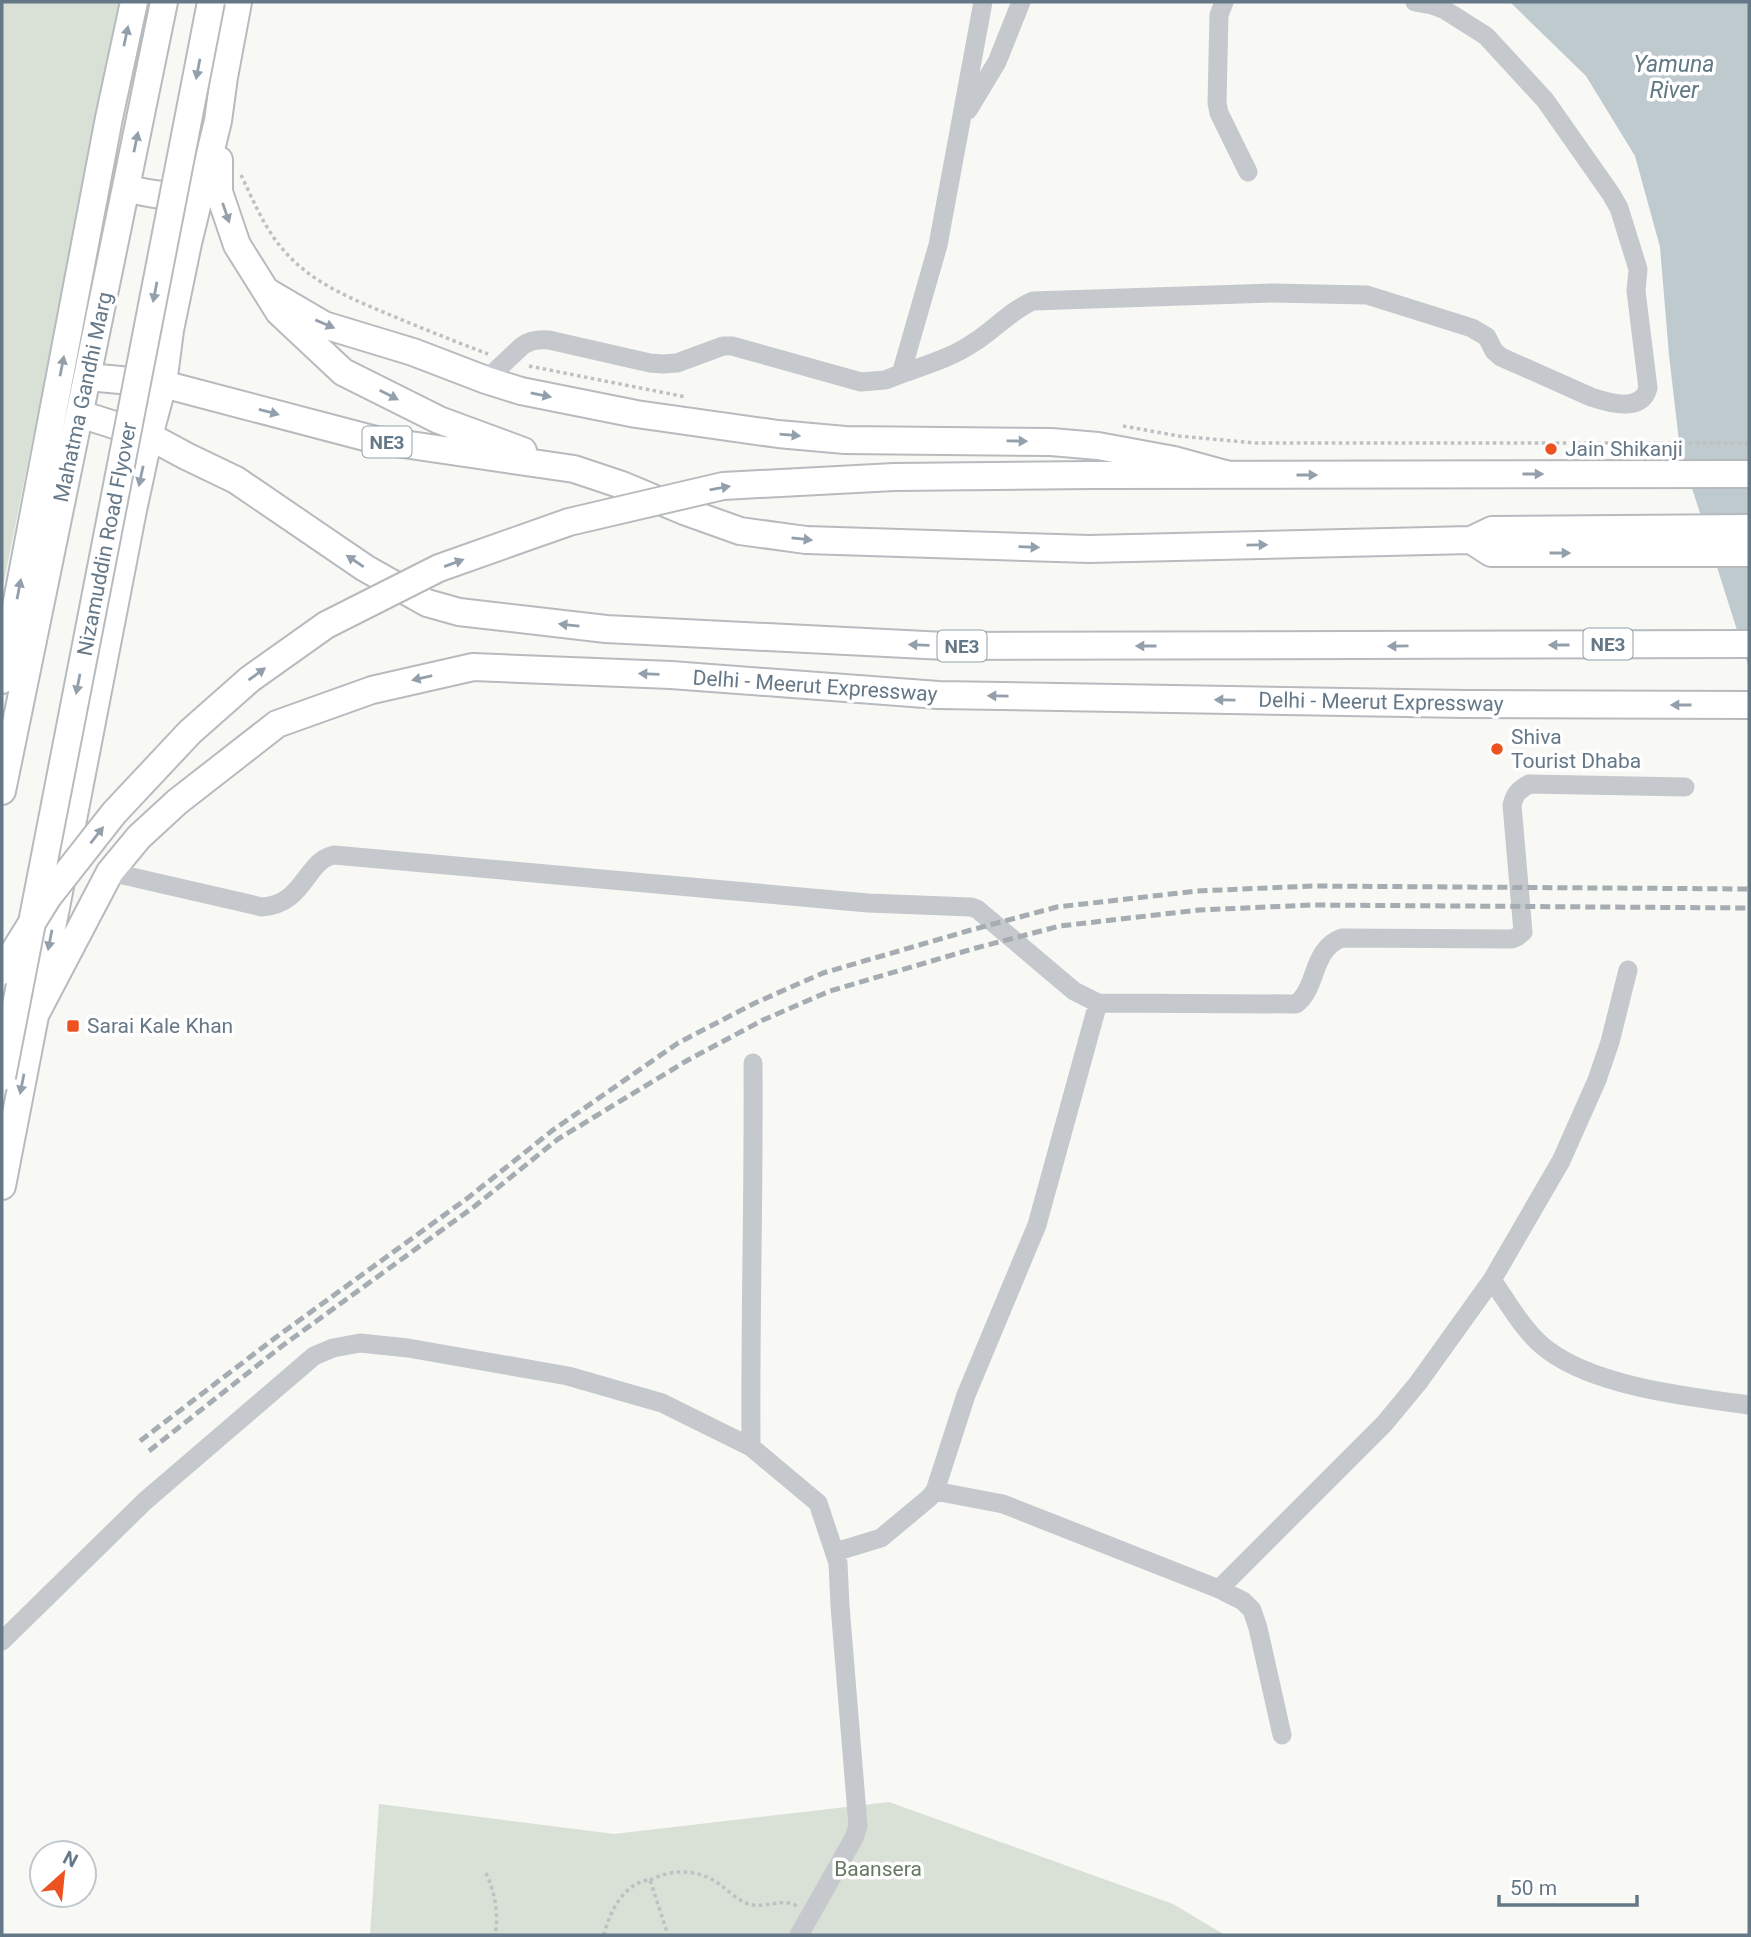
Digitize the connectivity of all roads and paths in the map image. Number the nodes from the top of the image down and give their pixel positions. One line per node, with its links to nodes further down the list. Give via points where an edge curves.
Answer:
1 (134, 2): 30 (highway, one-way to 1)
2 (164, 2): 12 (highway, Mahatma Gandhi Marg, one-way to 2)
3 (211, 2): 40 (highway, Nizamuddin Road Flyover, one-way to 40, bridge)
4 (238, 2): 9 (highway)
5 (983, 2): 10 (street)
6 (1021, 2): 10 (street, via 997,62)
7 (1224, 2): 11 (street, via 1219,15 1217,103)
8 (1415, 2): 15 (street, via 1445,10 1486,36 1545,100 1619,208 1638,269 1636,291 1648,388 1641,401 1633,404 1591,397 1500,357 1487,337 1472,328 1367,295 1044,300 1023,306 948,358)
9 (218, 121): 13 (highway); 14 (highway, one-way to 14, via 219,192 237,245)
10 (960, 123): 15 (street, via 938,245)
11 (1248, 172)
12 (126, 188): 13 (highway, via 182,195); 16 (highway, Mahatma Gandhi Marg)
13 (203, 188): 18 (highway, via 170,330)
14 (266, 291): 17 (highway, one-way to 17, via 324,325); 23 (highway, one-way to 23, via 279,312 343,372 439,420)
15 (901, 374): 17 (street, via 862,382 732,346 677,363 650,363 538,339 522,346)
16 (88, 377): 18 (highway); 19 (highway, Mahatma Gandhi Marg)
17 (486, 380): 25 (highway, one-way to 25, via 636,414 778,434 1098,446)
18 (163, 384): 20 (highway); 23 (highway, NE3, one-way to 23, via 376,440)
19 (80, 414): 20 (highway); 33 (highway, Mahatma Gandhi Marg)
20 (149, 436): 29 (highway, NE3, one-way to 20, via 933,645 607,629 459,612 428,603 376,574 236,480); 38 (highway, one-way to 38)
21 (1562, 443): 22 (path)
22 (1749, 443)
23 (574, 470): 27 (highway, NE3, one-way to 27, via 740,531 806,540 1089,549)
24 (1749, 474): 25 (highway, one-way to 24)
25 (1229, 475): 36 (highway, one-way to 25, bridge, via 48,897 114,813 190,732 250,679 326,625 439,568 569,522 723,486 894,477)
26 (1749, 528): 27 (highway, NE3)
27 (1485, 541): 28 (highway, NE3, one-way to 28)
28 (1749, 553)
29 (1749, 644)
30 (2, 680)
31 (1749, 705): 34 (highway, Delhi - Meerut Expressway, one-way to 34, via 938,695 671,675 473,667 372,690 277,723 177,802)
32 (1685, 787): 37 (street, via 1529,784 1518,790 1512,805 1522,932 1517,937 1342,938 1325,948 1296,1004)
33 (2, 791)
34 (110, 872): 37 (street, via 262,907 286,901 324,858 334,855 868,903 971,907 1074,991); 38 (highway, Delhi - Meerut Expressway)
35 (1628, 970): 42 (street, via 1597,1080 1561,1161)
36 (2, 971)
37 (1098, 1003): 45 (street, via 1045,1202 966,1395)
38 (34, 1017): 41 (highway, one-way to 41)
39 (753, 1063): 44 (street)
40 (2, 1077)
41 (2, 1186)
42 (1492, 1280): 43 (street, via 1533,1337 1548,1351 1586,1371 1640,1387); 47 (street, via 1384,1424)
43 (1749, 1405)
44 (751, 1447): 46 (street, via 818,1503); 48 (street, via 662,1404 568,1376 408,1348 360,1343 333,1348 314,1356 145,1501)
45 (935, 1491): 46 (street, via 881,1538); 47 (street, via 1003,1504)
46 (835, 1552): 52 (street, via 858,1826)
47 (1219, 1589): 49 (street, via 1252,1610)
48 (2, 1641)
49 (1282, 1735)
50 (486, 1872): 53 (path, via 498,1914)
51 (650, 1880): 52 (path, via 671,1872 696,1873 753,1905 789,1902); 54 (path, via 630,1888 621,1898); 55 (path)
52 (811, 1914): 56 (street)
53 (495, 1935)
54 (604, 1935)
55 (668, 1935)
56 (799, 1935)

